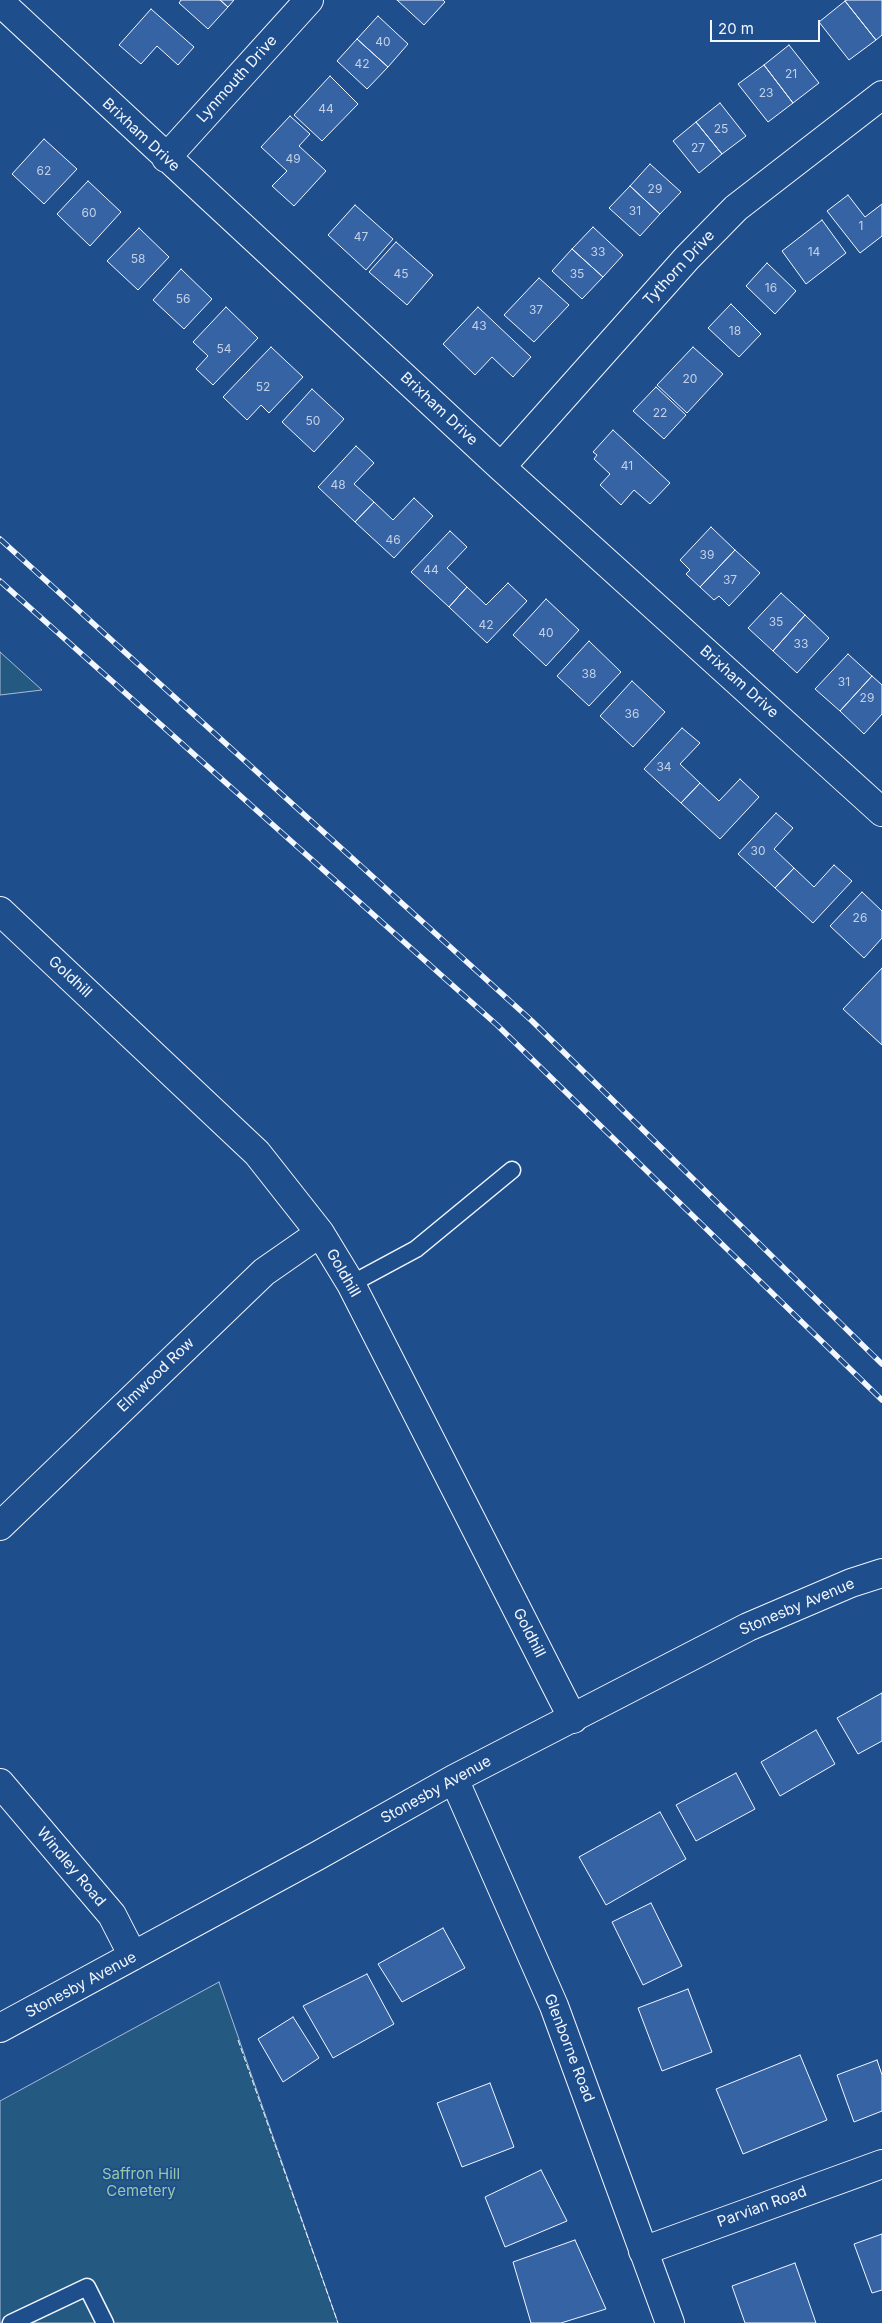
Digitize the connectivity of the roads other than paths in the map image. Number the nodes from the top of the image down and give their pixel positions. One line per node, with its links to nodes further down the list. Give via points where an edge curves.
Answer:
1 (309, 0): 4 (street, Lynmouth Drive)
2 (0, 2): 4 (street, Brixham Drive)
3 (881, 97): 5 (street, Tythorn Drive, via 736,208 687,258)
4 (166, 158): 5 (street, Brixham Drive)
5 (501, 467): 6 (street, Brixham Drive)
6 (882, 812)
7 (0, 911): 9 (street, Goldhill, via 257,1153)
8 (512, 1170): 10 (lane, via 416,1249)
9 (320, 1233): 10 (street, Goldhill); 11 (street, Elmwood Row, via 264,1272)
10 (351, 1284): 13 (street, Goldhill)
11 (0, 1526)
12 (882, 1573): 13 (street, Stonesby Avenue, via 748,1627)
13 (573, 1719): 14 (street, Stonesby Avenue)
14 (454, 1779): 16 (street, Stonesby Avenue); 19 (street, Glenborne Road, via 554,2006)
15 (0, 1782): 16 (street, Windley Road, via 112,1915)
16 (134, 1956): 17 (street, Stonesby Avenue)
17 (0, 2028)
18 (882, 2164): 19 (street, Parvian Road)
19 (643, 2251): 22 (street, Glenborne Road)
20 (11, 2323): 21 (lane, via 87,2287)
21 (105, 2323)
22 (670, 2323)

